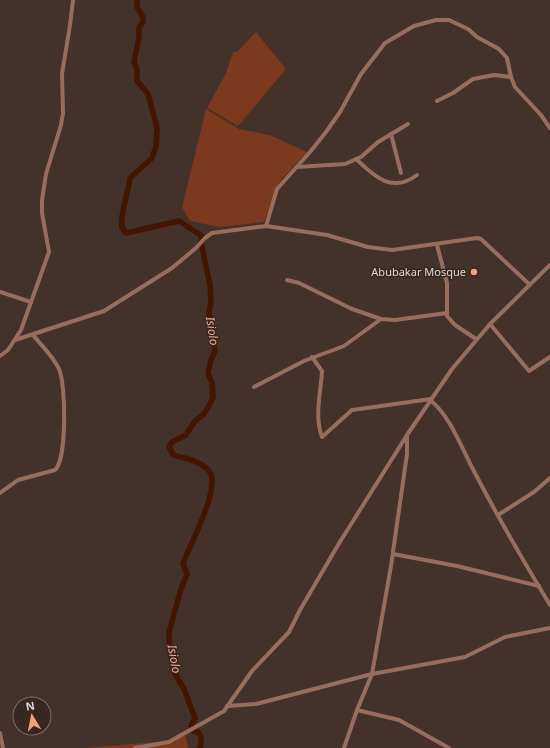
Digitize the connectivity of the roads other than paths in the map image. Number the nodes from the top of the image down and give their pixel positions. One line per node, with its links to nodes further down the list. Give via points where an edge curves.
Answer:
1 (73, 0): 17 (street, via 62,74 61,125 43,192 42,213 49,252)
2 (511, 77): 3 (street, via 494,75 473,79); 5 (street, via 520,93); 8 (street, via 505,55 499,49 477,38 462,25 445,20 414,26 381,48 357,80 334,120)
3 (437, 101)
4 (408, 124): 6 (street)
5 (550, 128)
6 (391, 134): 7 (street); 9 (street)
7 (356, 159): 8 (street, via 345,164); 10 (street, via 374,176 385,182 397,184)
8 (297, 167): 11 (street, via 277,189)
9 (401, 172)
10 (417, 175)
11 (266, 226): 12 (street, via 327,235 381,249); 21 (street, via 212,234 172,268 117,304 95,315)
12 (437, 245): 15 (street, via 473,238 481,240); 18 (street, via 447,283)
13 (550, 265): 15 (street)
14 (287, 280): 19 (street)
15 (530, 285): 20 (street)
16 (0, 292): 17 (street)
17 (31, 302): 23 (street, via 22,330)
18 (446, 313): 19 (street, via 395,320); 22 (street, via 455,325)
19 (381, 319): 26 (street, via 344,346)
20 (490, 324): 22 (street); 25 (street, via 529,370)
21 (33, 335): 23 (street); 31 (street, via 55,362 61,374 64,398 61,460 55,470 18,480)
22 (476, 339): 28 (street, via 452,368)
23 (15, 340): 24 (street)
24 (0, 356)
25 (550, 357)
26 (312, 358): 27 (street, via 283,370); 28 (street, via 322,371 318,414 322,437 352,410)
27 (254, 387)
28 (431, 400): 29 (street); 32 (street, via 445,417)
29 (407, 435): 33 (street, via 407,454); 39 (street, via 338,545 289,632 260,661)
30 (550, 478): 32 (street, via 534,492)
31 (0, 493)
32 (498, 515): 34 (street)
33 (393, 554): 34 (street); 38 (street)
34 (539, 586): 36 (street)
35 (550, 597): 36 (street)
36 (549, 603)
37 (550, 628): 38 (street, via 505,637 465,656)
38 (372, 674): 39 (street, via 284,698 256,704); 40 (street)
39 (227, 706): 43 (street, via 219,715 165,743)
40 (357, 710): 44 (street); 45 (street, via 399,720)
41 (0, 733): 42 (street)
42 (3, 748)
43 (134, 748)
44 (344, 748)
45 (449, 748)

